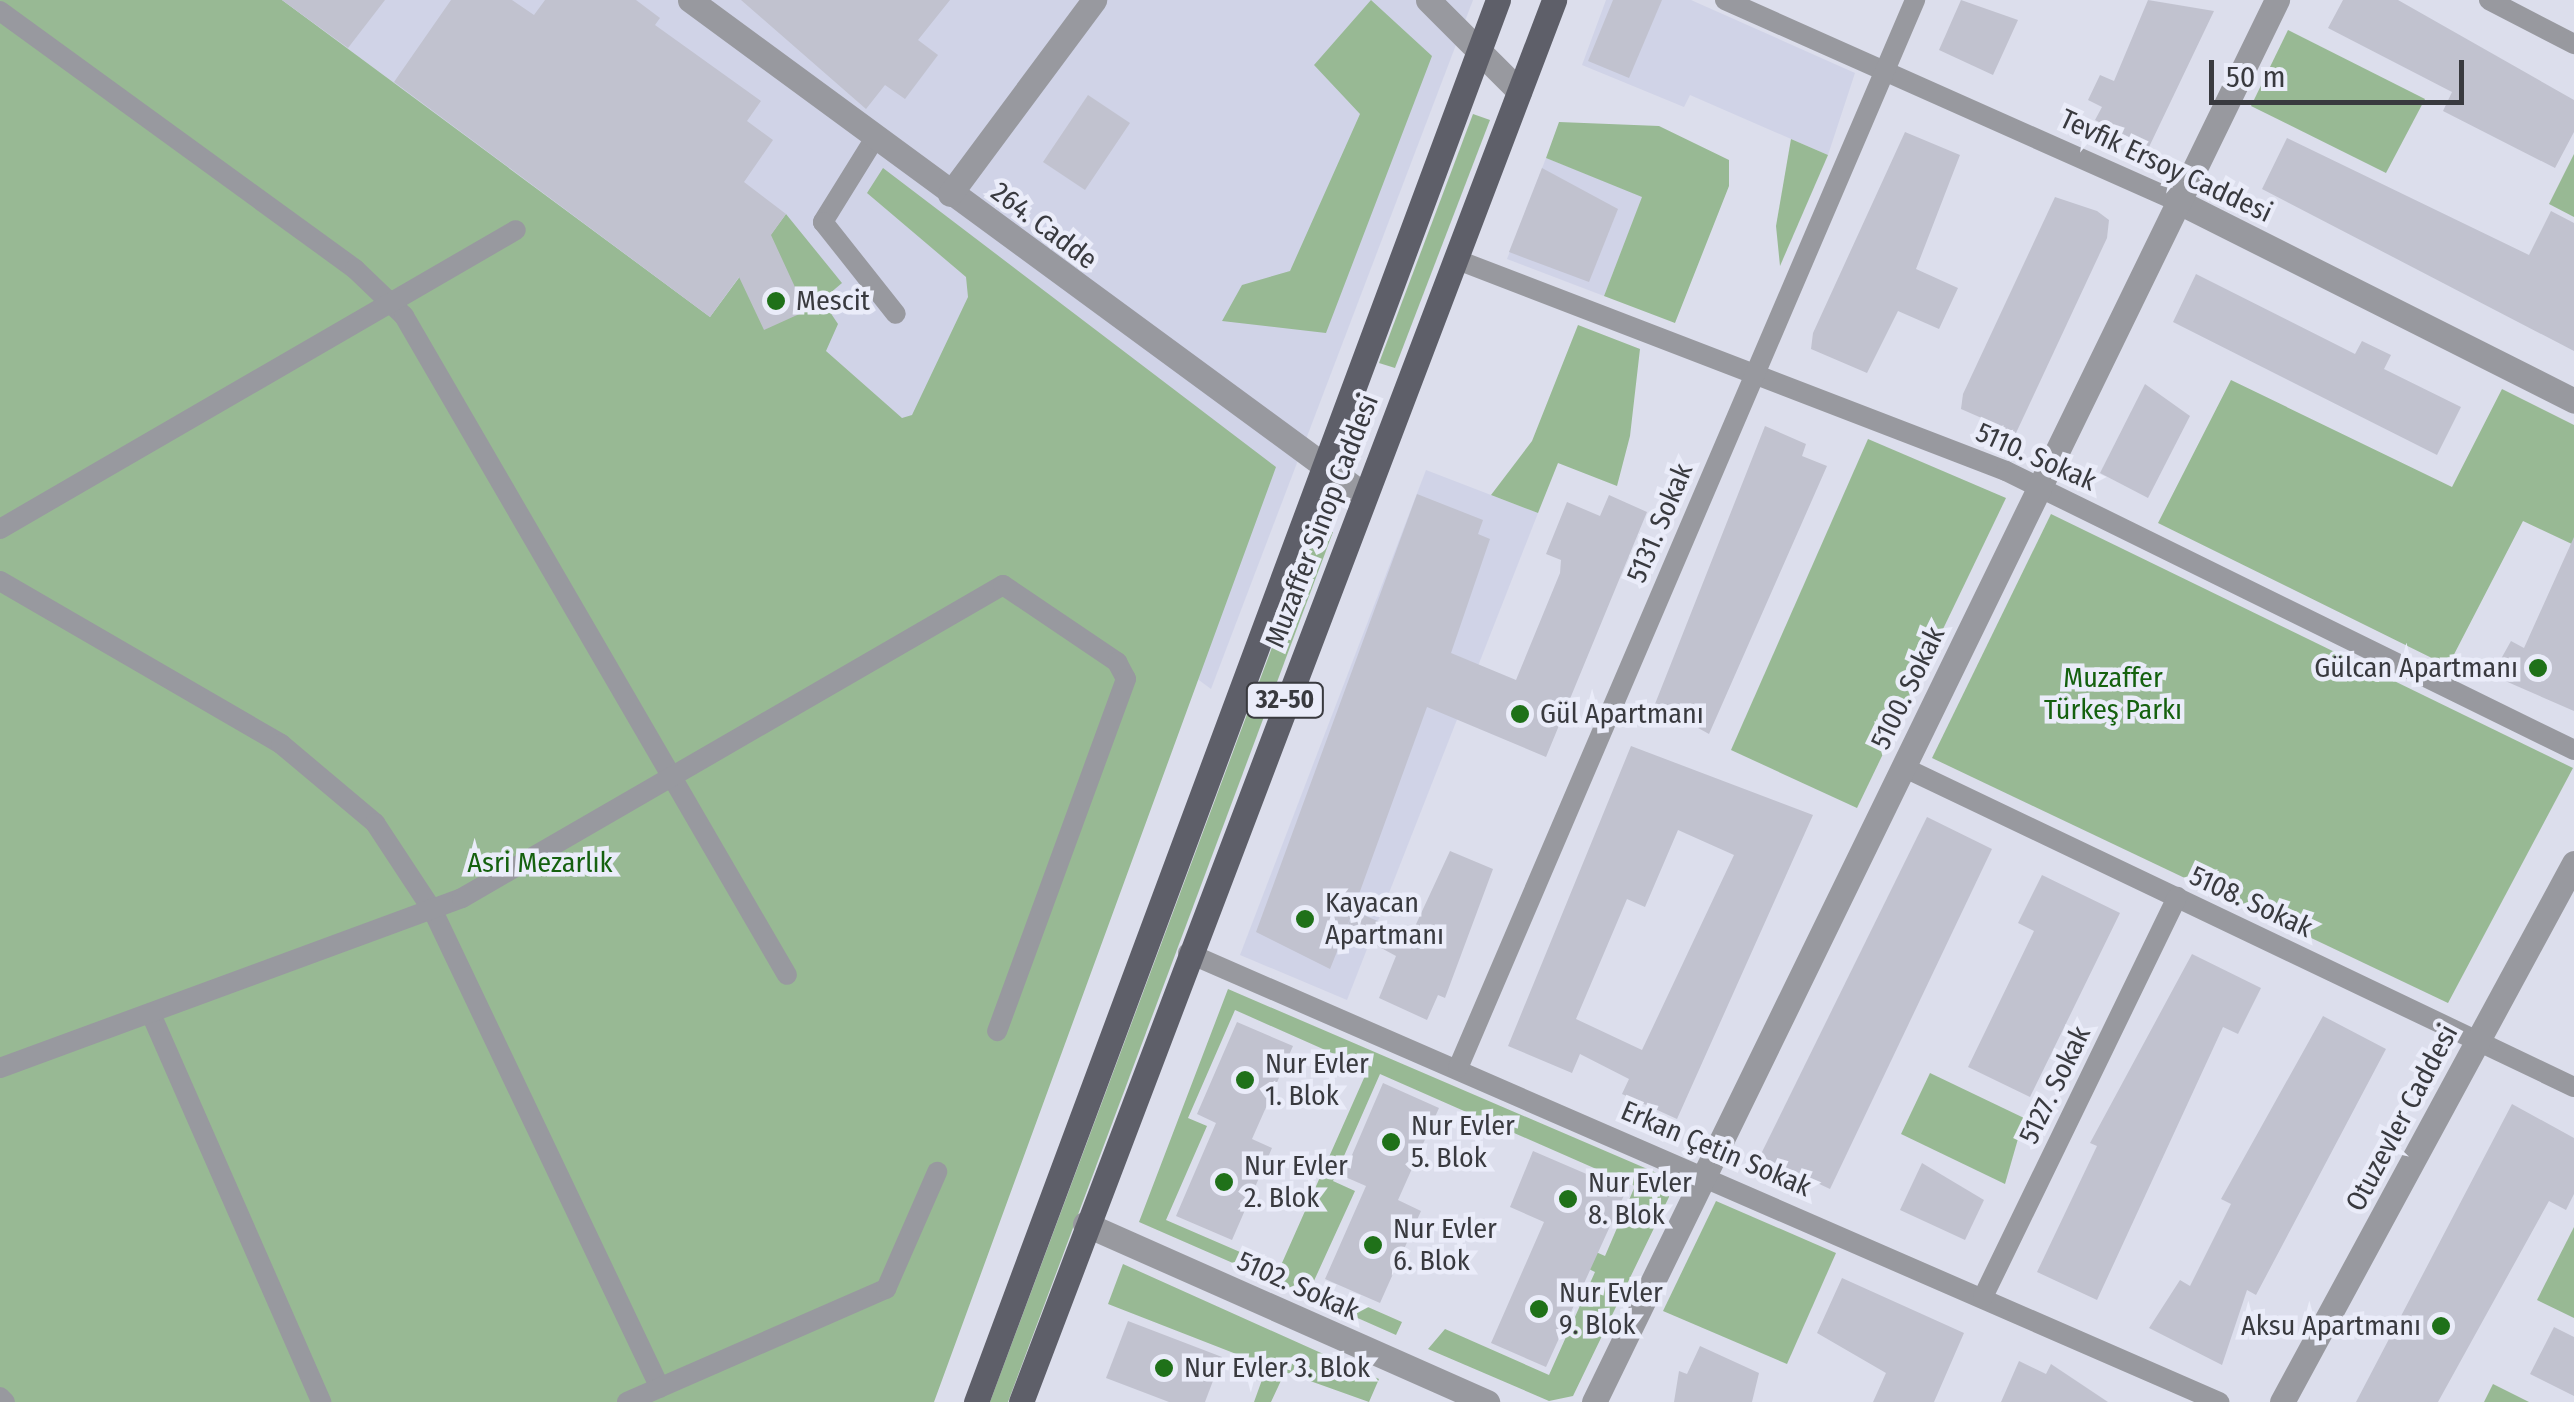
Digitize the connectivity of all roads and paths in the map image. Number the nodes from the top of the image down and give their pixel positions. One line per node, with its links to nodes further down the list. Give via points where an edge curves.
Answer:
1 (690, 0): 15 (street, 264. Cadde)
2 (1094, 0): 16 (street)
3 (1428, 0): 12 (street)
4 (1498, 0): 12 (main road, Muzaffer Sinop Caddesi / 32-50)
5 (1554, 0): 14 (main road, Muzaffer Sinop Caddesi / 32-50)
6 (1726, 0): 13 (lane, Tevfik Ersoy Caddesi)
7 (1914, 0): 13 (lane, 5131. Sokak)
8 (2277, 0): 17 (street, 5100. Sokak)
9 (2489, 0): 11 (lane)
10 (2, 15): 20 (lane)
11 (2574, 44)
12 (1478, 50): 14 (street); 24 (main road, Muzaffer Sinop Caddesi / 32-50)
13 (1884, 71): 17 (lane, Tevfik Ersoy Caddesi); 22 (lane, 5131. Sokak)
14 (1520, 91): 19 (main road, Muzaffer Sinop Caddesi / 32-50)
15 (875, 138): 16 (street, 264. Cadde); 21 (lane, via 823,222)
16 (950, 194): 24 (street, 264. Cadde)
17 (2179, 202): 23 (street, Tevfik Ersoy Caddesi); 25 (street, 5100. Sokak)
18 (516, 230): 20 (lane)
19 (1455, 259): 22 (lane, 5110. Sokak); 26 (main road, Muzaffer Sinop Caddesi / 32-50)
20 (393, 302): 27 (lane); 31 (lane)
21 (896, 314)
22 (1753, 373): 25 (lane, 5110. Sokak); 41 (lane, 5131. Sokak)
23 (2574, 401)
24 (1321, 470): 26 (street, 264. Cadde); 50 (main road, Muzaffer Sinop Caddesi / 32-50)
25 (2039, 486): 29 (lane, 5110. Sokak); 30 (street, 5100. Sokak)
26 (1364, 495): 35 (main road, Muzaffer Sinop Caddesi / 32-50)
27 (0, 529)
28 (0, 581): 34 (lane, via 310,764 376,823)
29 (2574, 750)
30 (1903, 767): 33 (lane, 5108. Sokak); 44 (street, 5100. Sokak)
31 (676, 778): 34 (lane); 36 (lane); 38 (lane, via 999,586 1117,662 1124,689)
32 (2574, 863): 39 (street, Otuzevler Caddesi)
33 (2177, 897): 39 (lane, 5108. Sokak); 46 (lane, 5127. Sokak)
34 (433, 911): 37 (lane); 47 (lane)
35 (1188, 953): 41 (lane, Erkan Çetin Sokak); 45 (main road, Muzaffer Sinop Caddesi / 32-50)
36 (787, 975)
37 (151, 1014): 40 (lane); 48 (lane)
38 (998, 1031)
39 (2478, 1040): 42 (lane, 5108. Sokak); 55 (street, Otuzevler Caddesi)
40 (0, 1068)
41 (1458, 1068): 44 (lane, Erkan Çetin Sokak)
42 (2574, 1087)
43 (937, 1172): 47 (lane, via 886,1288)
44 (1705, 1173): 46 (lane, Erkan Çetin Sokak); 53 (street, 5100. Sokak)
45 (1086, 1224): 51 (main road, Muzaffer Sinop Caddesi / 32-50); 52 (street, 5102. Sokak)
46 (1983, 1297): 54 (lane, Erkan Çetin Sokak)
47 (660, 1388): 49 (lane)
48 (321, 1402)
49 (627, 1402)
50 (976, 1402)
51 (1021, 1402)
52 (1487, 1402)
53 (1594, 1402)
54 (2219, 1402)
55 (2282, 1402)

